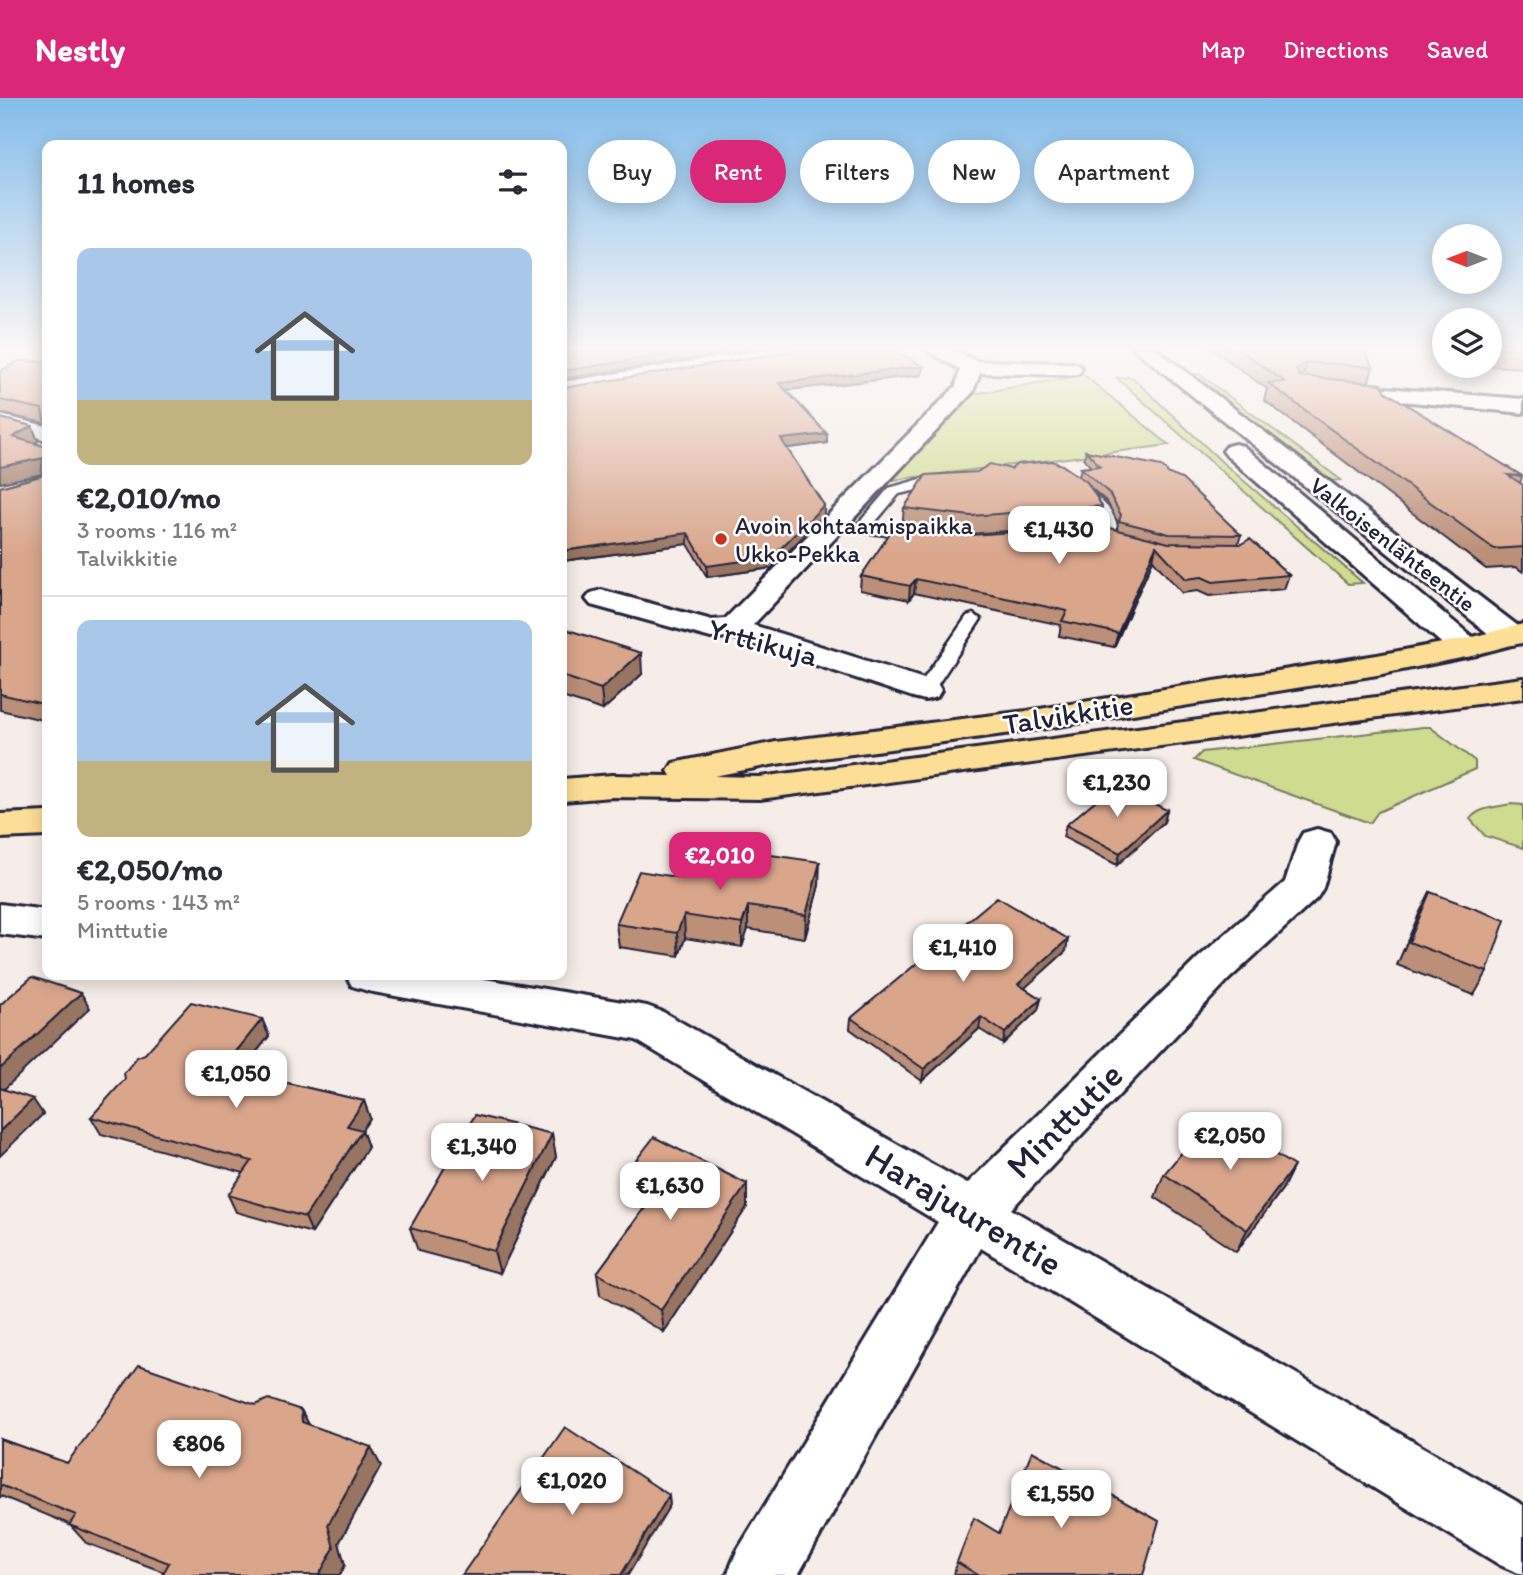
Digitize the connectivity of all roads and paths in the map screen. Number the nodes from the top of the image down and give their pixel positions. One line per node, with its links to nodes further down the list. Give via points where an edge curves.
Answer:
1 (937, 417): 8 (street)
2 (1196, 417): 18 (street, Valkoisenlähteentie)
3 (1222, 417): 17 (street, Valkoisenlähteentie)
4 (0, 422): 5 (street)
5 (42, 432)
6 (960, 478): 9 (lane, via 894,491)
7 (1072, 479): 10 (lane, via 1108,516 1110,526)
8 (833, 525): 9 (lane); 16 (street)
9 (861, 529): 12 (lane)
10 (1101, 533): 11 (lane); 13 (lane)
11 (1073, 535)
12 (937, 539)
13 (1122, 540)
14 (601, 599): 16 (street, Yrttikuja, via 711,629)
15 (973, 619): 19 (lane)
16 (733, 628): 19 (street, Yrttikuja)
17 (1519, 638): 18 (main road, Talvikkitie)
18 (1466, 648): 20 (main road); 21 (main road, Talvikkitie, via 1027,722 776,753)
19 (925, 690)
20 (1519, 694): 21 (main road, Talvikkitie, via 760,788)
21 (612, 786): 22 (main road, Talvikkitie)
22 (567, 790)
23 (42, 824): 24 (main road)
24 (0, 826)
25 (1317, 842): 29 (street, Minttutie, via 1303,888 1214,968)
26 (0, 919): 27 (street)
27 (42, 924)
28 (397, 980): 29 (street, Harajuurentie, via 648,1024)
29 (972, 1214): 30 (street, Harajuurentie); 31 (street, Minttutie)
30 (1523, 1542)
31 (761, 1575)

